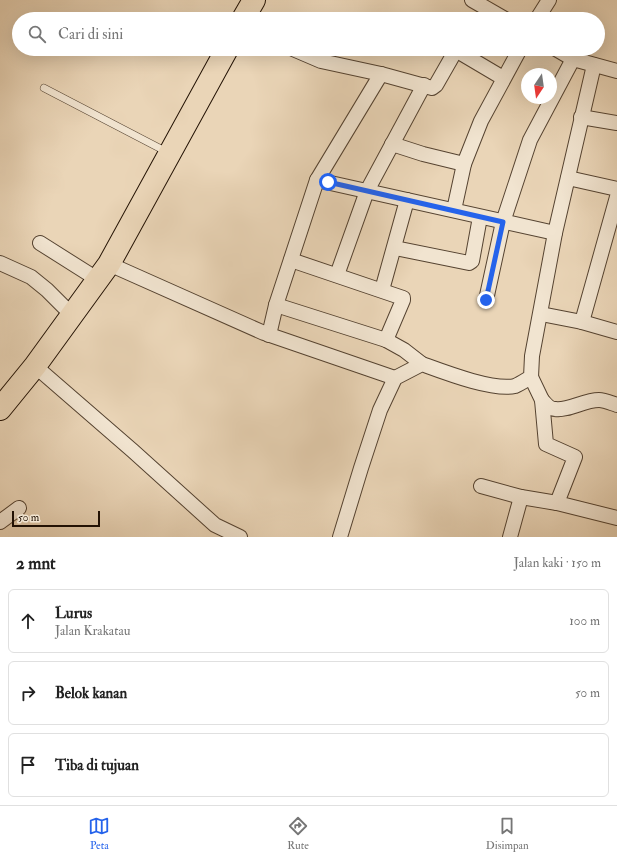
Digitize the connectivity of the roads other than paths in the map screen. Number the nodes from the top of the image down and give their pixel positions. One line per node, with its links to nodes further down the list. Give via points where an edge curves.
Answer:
1 (254, 0): 4 (main road)
2 (472, 0): 5 (street)
3 (549, 0): 6 (street)
4 (247, 12)
5 (493, 12)
6 (541, 12)
7 (223, 56): 23 (main road)
8 (310, 56): 16 (street)
9 (452, 56): 18 (street, via 436,85 432,88)
10 (465, 56): 17 (street)
11 (516, 56): 17 (street)
12 (568, 56): 13 (street)
13 (573, 59): 14 (street); 33 (street, via 530,140)
14 (594, 65): 15 (street); 20 (street)
15 (617, 71)
16 (381, 74): 18 (street); 26 (street)
17 (503, 78): 24 (street, via 481,121)
18 (424, 85): 22 (street)
19 (44, 88): 23 (lane)
20 (581, 116): 21 (street); 25 (street)
21 (617, 123)
22 (392, 144): 24 (street); 28 (street)
23 (169, 154): 39 (main road)
24 (464, 164): 31 (street)
25 (568, 178): 27 (street); 34 (street)
26 (317, 180): 28 (street); 37 (street)
27 (617, 189)
28 (367, 191): 30 (street); 40 (street)
29 (617, 197): 46 (street)
30 (407, 200): 31 (street); 36 (street)
31 (454, 210): 32 (street)
32 (480, 217): 33 (street); 36 (street, via 472,261 469,263)
33 (503, 222): 34 (street); 42 (street)
34 (555, 233): 44 (street)
35 (40, 243): 39 (street)
36 (395, 248): 41 (street)
37 (291, 260): 40 (street); 43 (street)
38 (0, 263): 45 (street, via 31,277)
39 (103, 272): 45 (main road); 48 (street)
40 (337, 275): 41 (street)
41 (382, 290): 49 (street, via 403,298)
42 (486, 300)
43 (276, 305): 48 (street); 49 (street)
44 (541, 314): 46 (street); 52 (street, via 532,356)
45 (72, 315): 51 (main road)
46 (582, 322): 47 (street)
47 (617, 332)
48 (270, 335): 53 (street)
49 (386, 340): 50 (street)
50 (422, 364): 52 (street, via 455,376 500,386 516,386); 53 (street)
51 (35, 366): 56 (main road); 63 (street, via 216,525)
52 (531, 377): 54 (street)
53 (395, 378): 64 (street, via 380,410)
54 (542, 400): 55 (street, via 554,409 600,400); 59 (street, via 546,444 575,457)
55 (617, 405)
56 (0, 408)
57 (481, 486): 58 (street)
58 (521, 497): 59 (street); 65 (street)
59 (557, 503): 61 (street)
60 (19, 508): 62 (street)
61 (617, 518)
62 (0, 522)
63 (240, 537)
64 (340, 537)
65 (510, 537)

